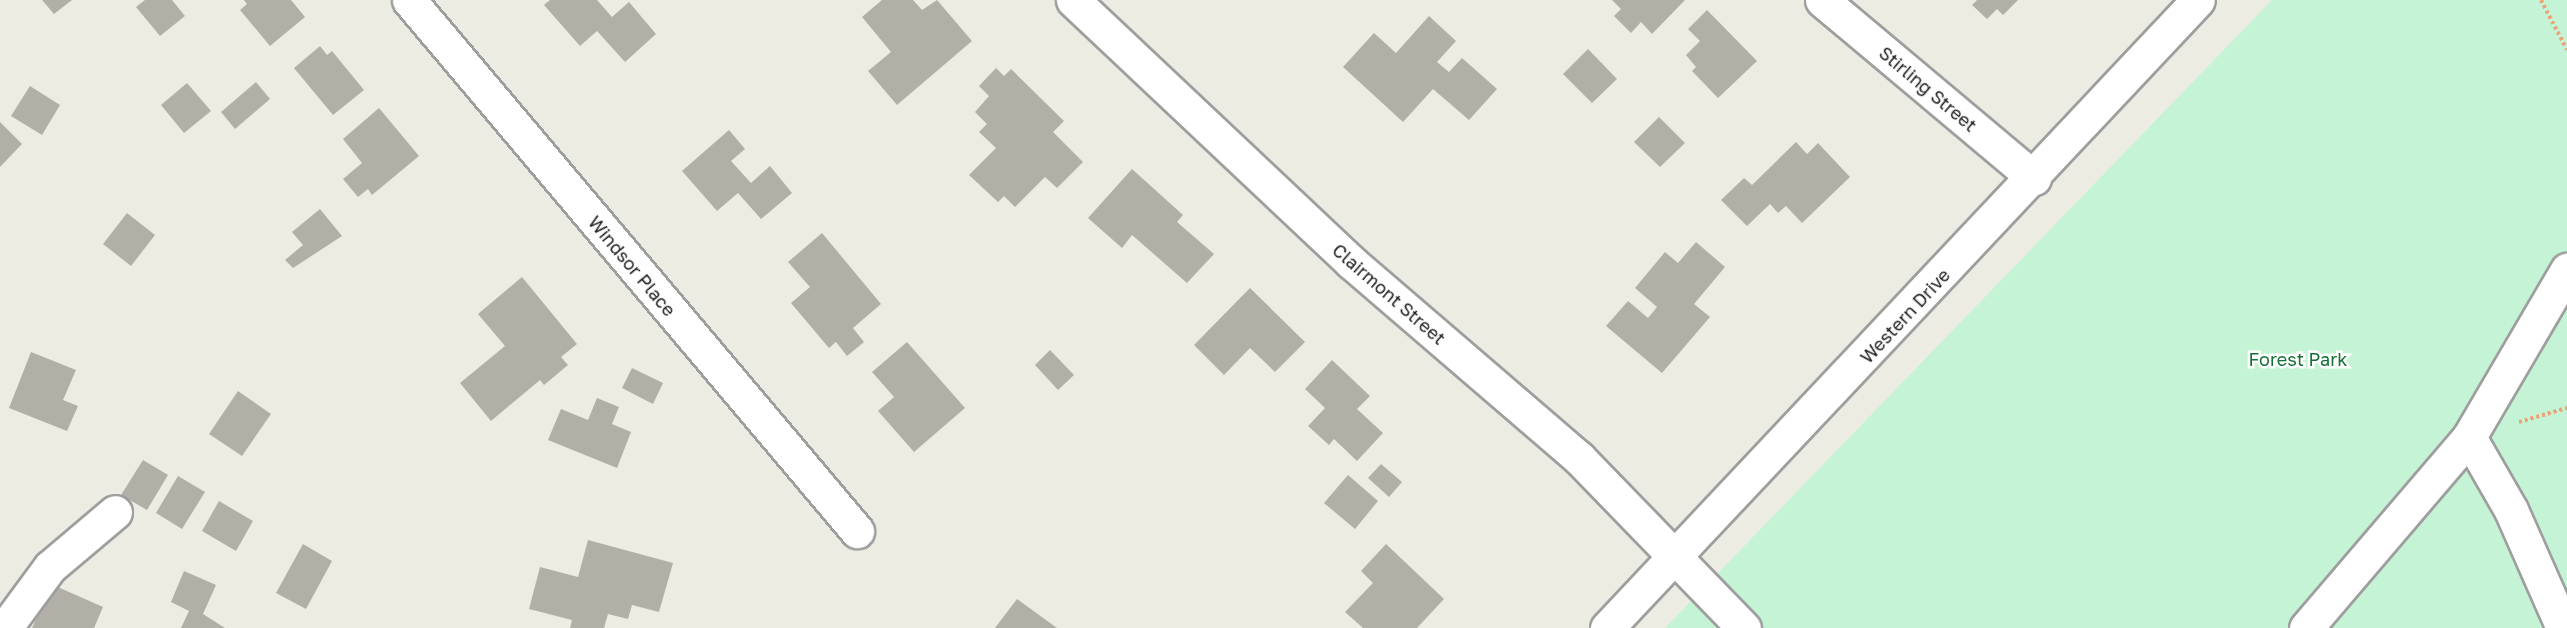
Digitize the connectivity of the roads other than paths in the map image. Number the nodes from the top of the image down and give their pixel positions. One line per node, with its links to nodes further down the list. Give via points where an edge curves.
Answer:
1 (409, 0): 9 (street, Windsor Place)
2 (1073, 0): 10 (street, Clairmont Street, via 1351,262 1579,458)
3 (1822, 0): 5 (street, Stirling Street)
4 (2198, 0): 5 (street, Western Drive)
5 (2034, 178): 10 (street, Western Drive)
6 (2567, 270): 7 (street)
7 (2469, 437): 14 (street); 15 (street, via 2511,510)
8 (115, 512): 11 (street, via 50,567)
9 (857, 531)
10 (1677, 556): 12 (street, Western Drive); 13 (street, Clairmont Street)
11 (4, 628)
12 (1607, 628)
13 (1744, 628)
14 (2306, 628)
15 (2563, 628)

